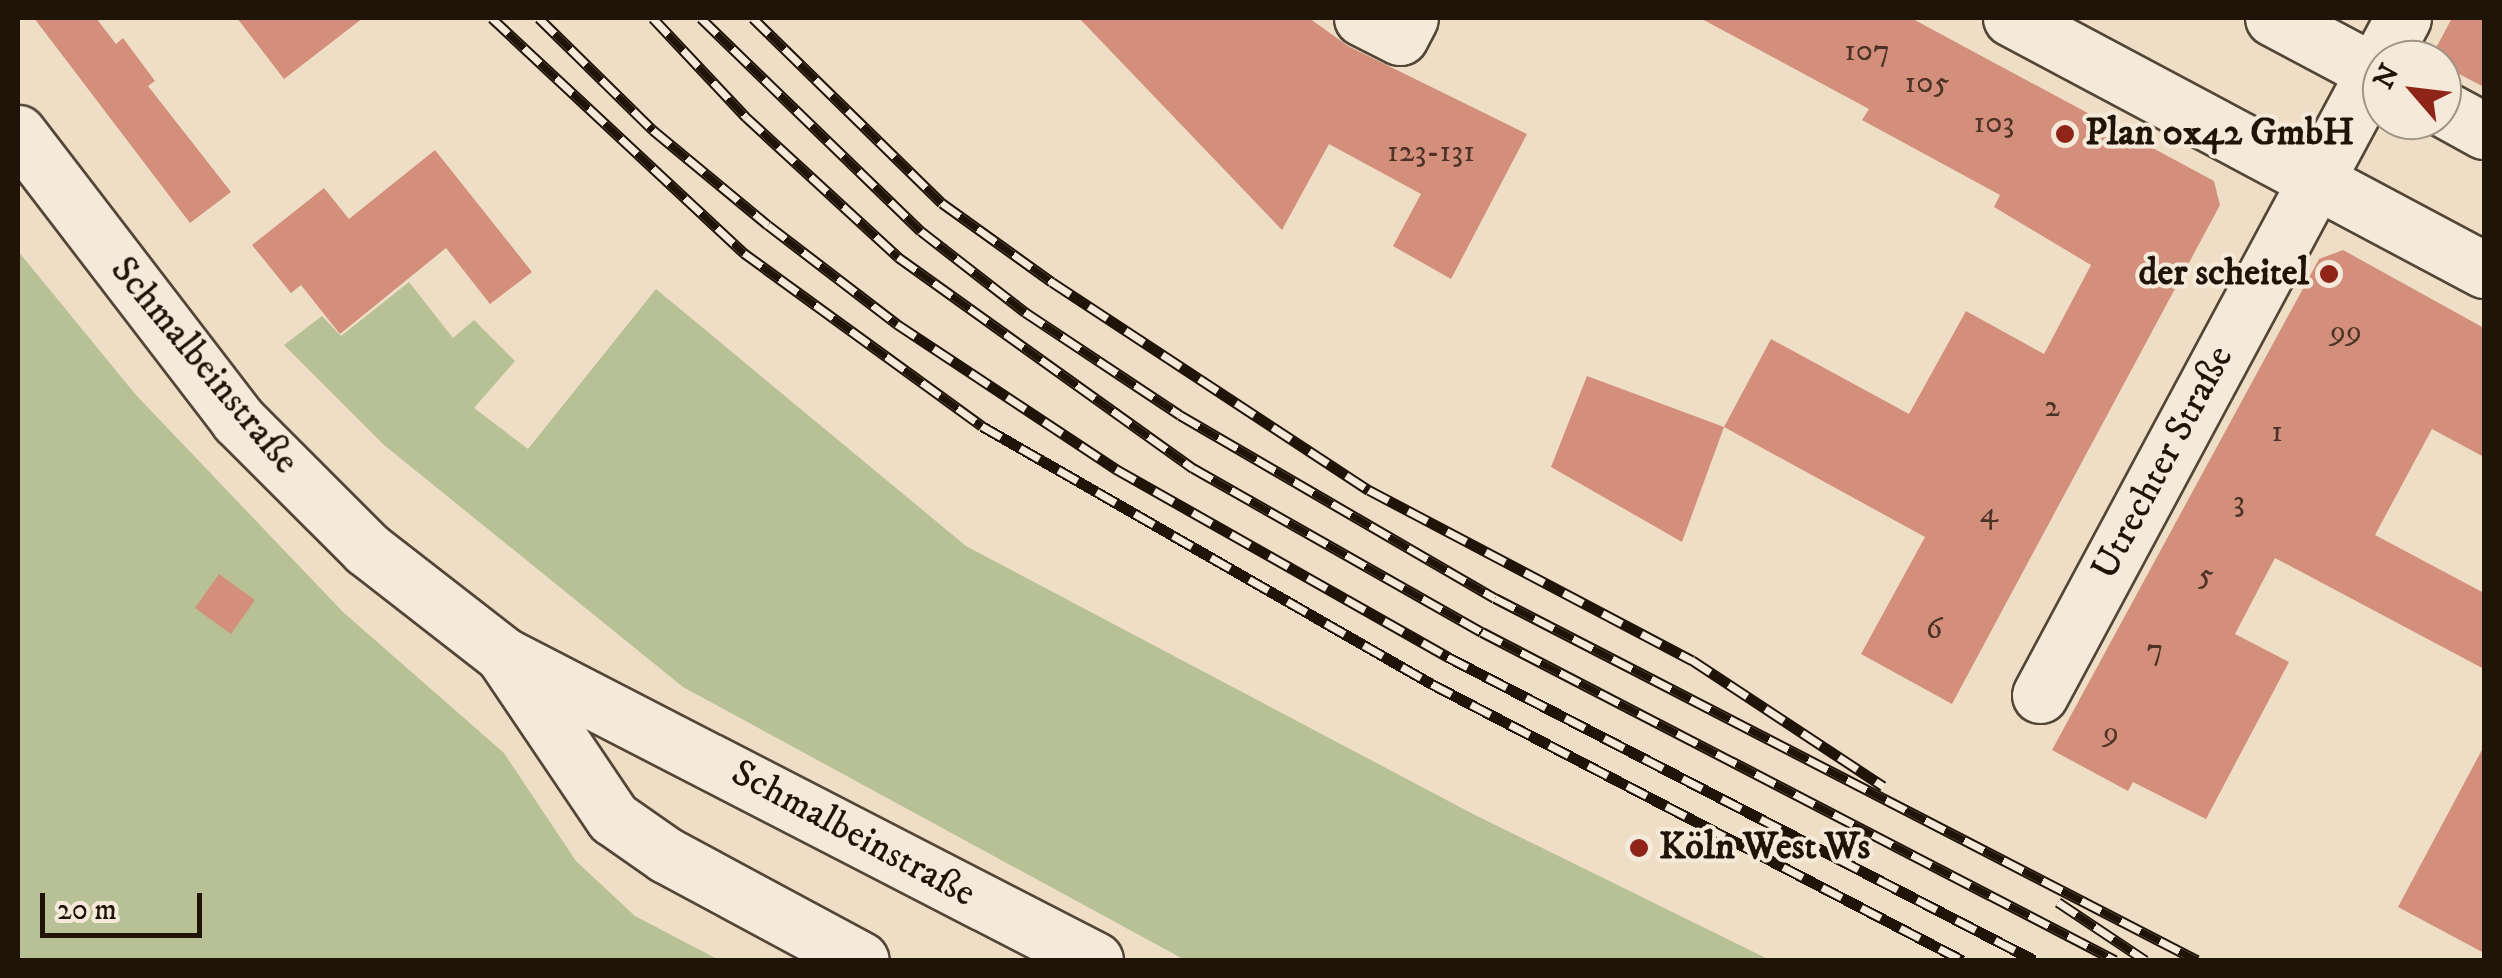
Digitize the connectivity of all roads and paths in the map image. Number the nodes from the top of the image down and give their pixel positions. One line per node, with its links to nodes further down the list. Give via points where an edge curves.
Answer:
1 (1362, 18): 2 (street, via 1400,37)
2 (1410, 18)
3 (2010, 18): 10 (street)
4 (2273, 18): 5 (street)
5 (2362, 65)
6 (2362, 101): 10 (street, Utrechter Straße)
7 (2462, 119): 8 (street)
8 (2484, 131)
9 (18, 133): 12 (street, Schmalbeinstraße, via 238,420 366,549)
10 (2315, 179): 11 (street); 13 (street, Utrechter Straße)
11 (2484, 270)
12 (503, 655): 14 (street, Schmalbeinstraße, via 614,818 666,855); 15 (street, Schmalbeinstraße)
13 (2040, 695)
14 (860, 960)
15 (1095, 960)

